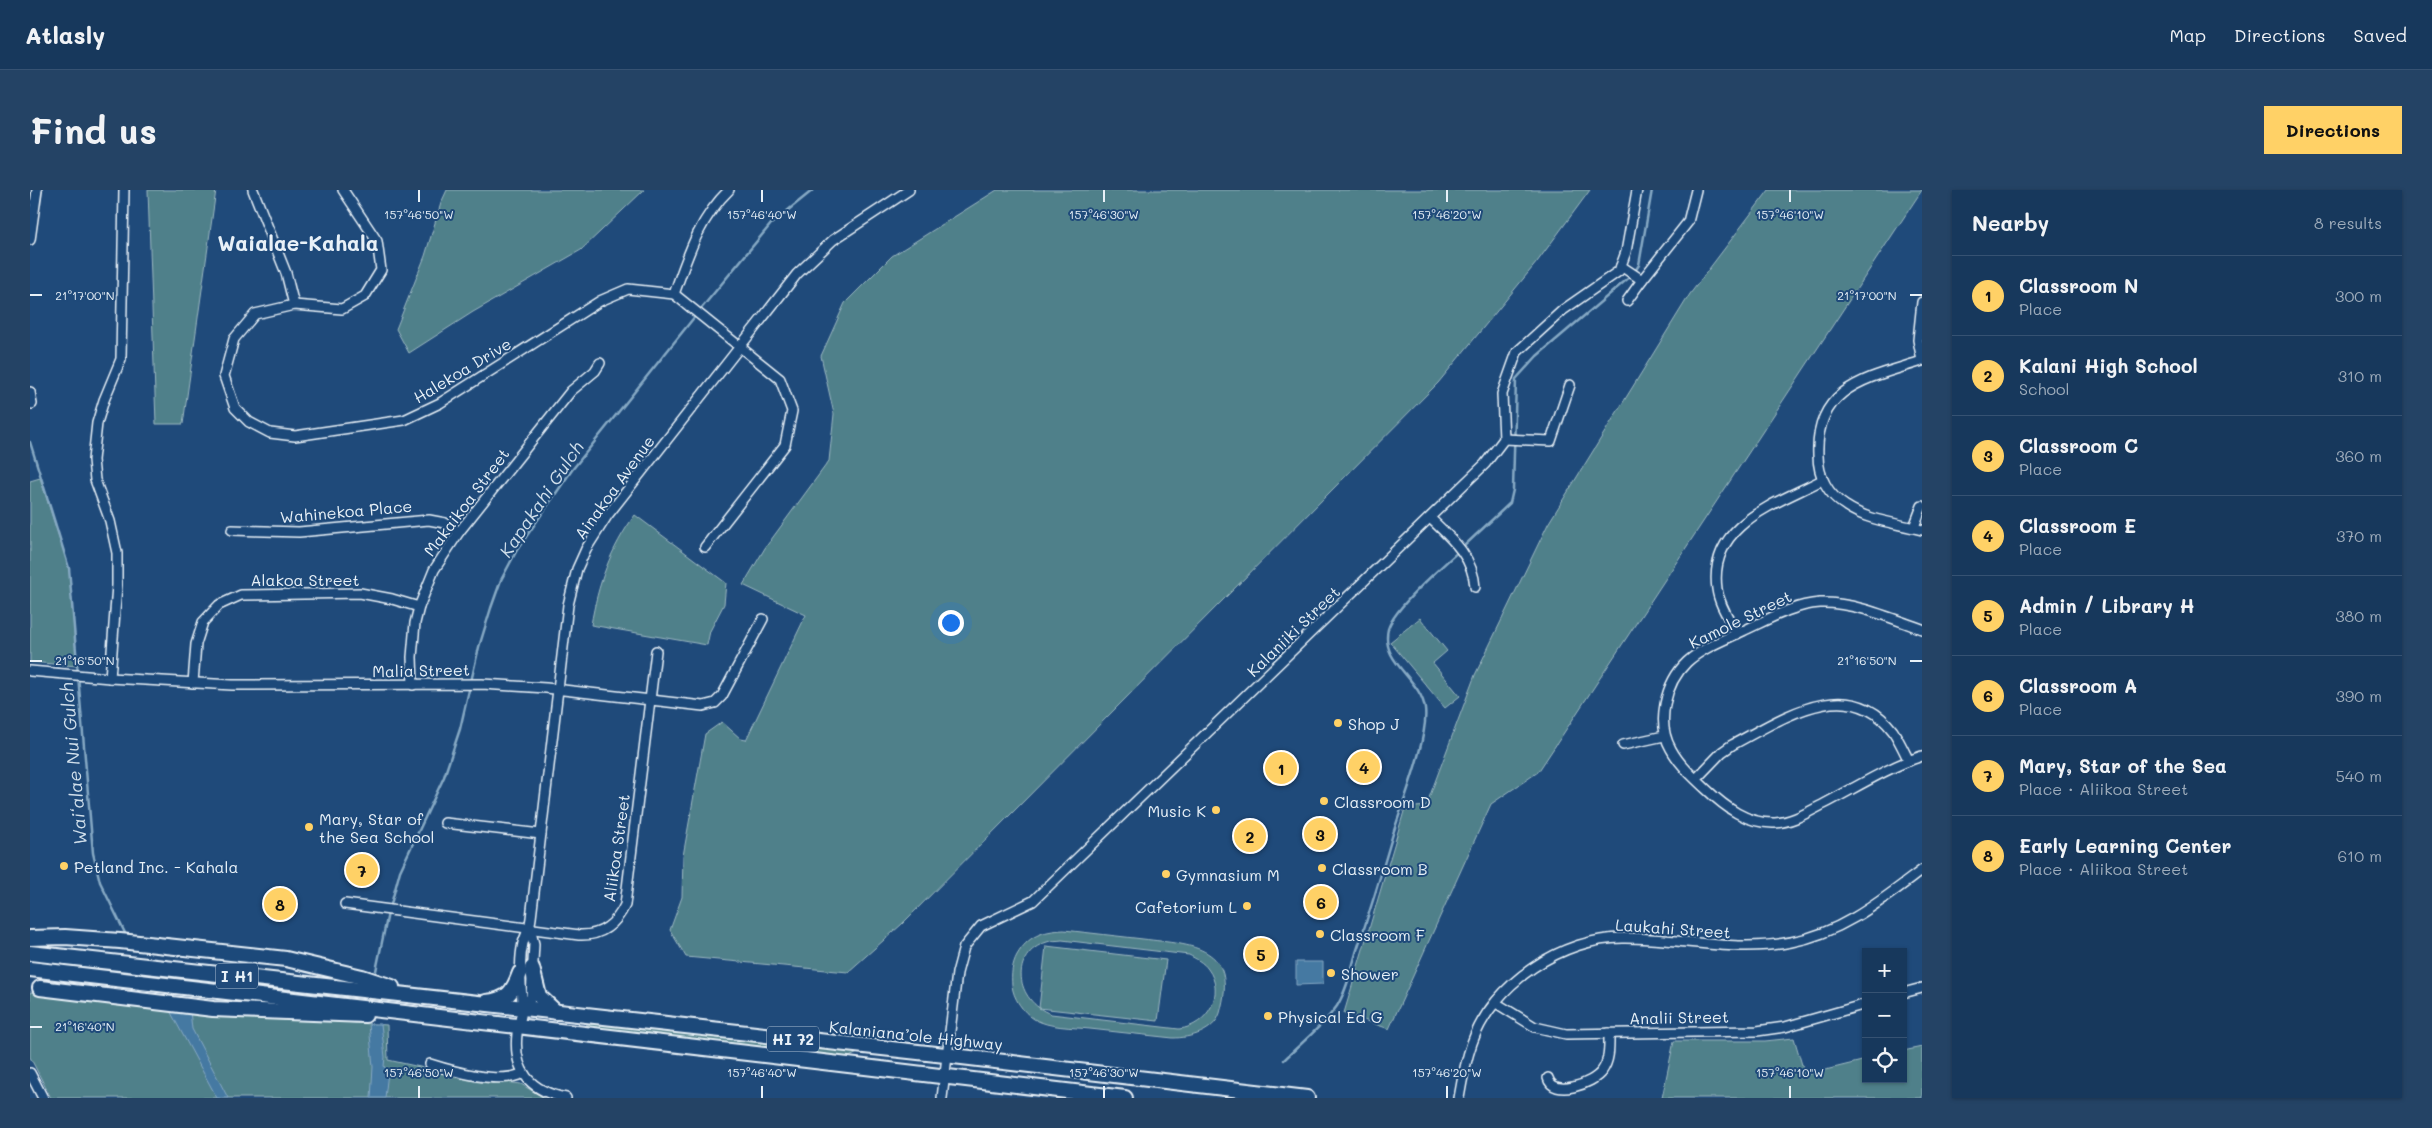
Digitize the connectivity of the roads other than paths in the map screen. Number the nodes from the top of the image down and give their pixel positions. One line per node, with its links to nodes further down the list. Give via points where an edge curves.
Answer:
1 (37, 190): 9 (street)
2 (124, 190): 37 (street, via 121,359 101,407 93,460 95,480 110,521 117,553 118,585)
3 (253, 190): 15 (street, via 286,273)
4 (343, 190): 15 (street, Halekoa Drive, via 377,241 381,270 365,296 342,310)
5 (730, 190): 12 (street, via 719,200 692,241)
6 (908, 190): 16 (street, Ainakoa Avenue, via 820,250)
7 (1637, 190): 10 (street)
8 (1696, 190): 11 (street, via 1688,222)
9 (30, 240)
10 (1621, 266): 11 (street); 22 (street, via 1620,271 1564,310 1517,352 1502,394)
11 (1636, 276): 13 (street)
12 (674, 294): 15 (street, Halekoa Drive, via 628,290 600,301 440,403 404,420 295,436 270,433 249,422 235,408 224,376 234,339 255,314); 16 (street)
13 (1627, 302)
14 (1922, 302): 17 (street, via 1918,340)
15 (294, 305)
16 (740, 348): 29 (street, via 780,379 792,410 785,445); 40 (street, Ainakoa Avenue, via 613,509 586,549 568,605)
17 (1922, 361): 23 (street, via 1862,381 1831,403 1819,432 1818,461)
18 (600, 363): 28 (street, Makaikoa Street, via 571,391)
19 (1570, 385): 22 (street, via 1551,441)
20 (30, 392): 21 (street)
21 (32, 404)
22 (1504, 439): 25 (street, Kalaniiki Street, via 1485,464)
23 (1822, 480): 26 (street, via 1846,506 1873,519); 34 (street, via 1753,516 1734,529 1724,544 1717,567 1716,589)
24 (1922, 506): 26 (street)
25 (1430, 518): 30 (street, via 1468,558); 69 (street, Kalaniiki Street, via 1033,901 981,926 964,947)
26 (1918, 528)
27 (232, 530): 28 (street, Wahinekoa Place, via 299,532 429,520 445,523)
28 (459, 532): 31 (street, Makaikoa Street, via 434,570)
29 (705, 548)
30 (1474, 587)
31 (419, 607): 38 (street, Alakoa Street, via 392,598 360,593 241,595 219,605 203,622 196,644); 39 (street, Makaikoa Street, via 412,642)
32 (763, 619): 41 (street, Malia Street, via 722,696 715,703 696,706)
33 (1922, 628): 34 (street, Kamole Street, via 1857,608 1820,603 1791,609)
34 (1736, 634): 42 (street, Kamole Street, via 1693,657 1681,669 1670,687 1665,705)
35 (656, 651): 41 (street, Aliikoa Street)
36 (30, 671): 37 (street, Malia Street)
37 (110, 678): 38 (street, Malia Street)
38 (193, 683): 39 (street, Malia Street)
39 (413, 685): 40 (street, Malia Street, via 482,684)
40 (558, 690): 41 (street, Malia Street); 48 (street, Ainakoa Avenue)
41 (650, 700): 51 (street, Aliikoa Street, via 627,893 621,913 609,928 585,935)
42 (1664, 736): 43 (street); 46 (street, via 1674,754)
43 (1623, 745)
44 (1922, 756): 45 (street)
45 (1908, 761): 46 (street, via 1799,817 1776,822 1758,821 1736,813); 46 (street, via 1894,734 1874,714 1849,703 1823,703 1812,705 1732,745)
46 (1696, 779)
47 (446, 822): 48 (street)
48 (541, 834): 51 (street, Ainakoa Avenue)
49 (1922, 870): 61 (street, Laukahi Street, via 1838,928 1812,937 1756,947 1645,938 1601,939 1578,945 1548,959 1512,985)
50 (345, 904): 51 (street, Aliikoa Street)
51 (530, 928): 55 (street, Ainakoa Avenue, via 523,943)
52 (30, 938): 59 (highway, via 120,941 286,959 362,977)
53 (30, 953): 59 (highway, I H1)
54 (30, 969): 65 (highway, I H1)
55 (526, 970): 60 (highway, via 509,995); 63 (street, Ainakoa Avenue); 64 (highway, via 539,996)
56 (35, 988): 65 (highway, via 213,1009)
57 (1922, 988): 58 (street)
58 (1907, 992)
59 (421, 996): 60 (highway, I H1)
60 (475, 1003): 63 (highway, I H1)
61 (1496, 1003): 67 (street, Analii Street, via 1543,1030 1566,1034); 80 (street, Laukahi Street, via 1472,1042)
62 (1862, 1005): 67 (street, Analii Street, via 1764,1030)
63 (522, 1008): 64 (highway, Kalaniana’ole Highway / HI 72); 66 (street, Ainakoa Avenue)
64 (554, 1012): 68 (highway); 69 (highway, Kalaniana’ole Highway / HI 72)
65 (448, 1018): 66 (highway, I H1)
66 (518, 1027): 68 (highway, HI 72); 71 (street, Ainakoa Avenue, via 516,1053)
67 (1609, 1033): 74 (street, via 1607,1062 1591,1082 1556,1087)
68 (588, 1035): 73 (highway, HI 72)
69 (945, 1055): 73 (street, Kalaniiki Street); 79 (highway, Kalaniana’ole Highway / HI 72)
70 (430, 1064): 71 (street, via 490,1076 508,1077)
71 (523, 1073): 76 (street, via 546,1093)
72 (30, 1074): 75 (street)
73 (943, 1075): 77 (street, Kalaniiki Street); 78 (highway, HI 72)
74 (1548, 1078)
75 (43, 1098)
76 (566, 1098)
77 (942, 1098)
78 (1116, 1098)
79 (1307, 1098)
80 (1459, 1098)

